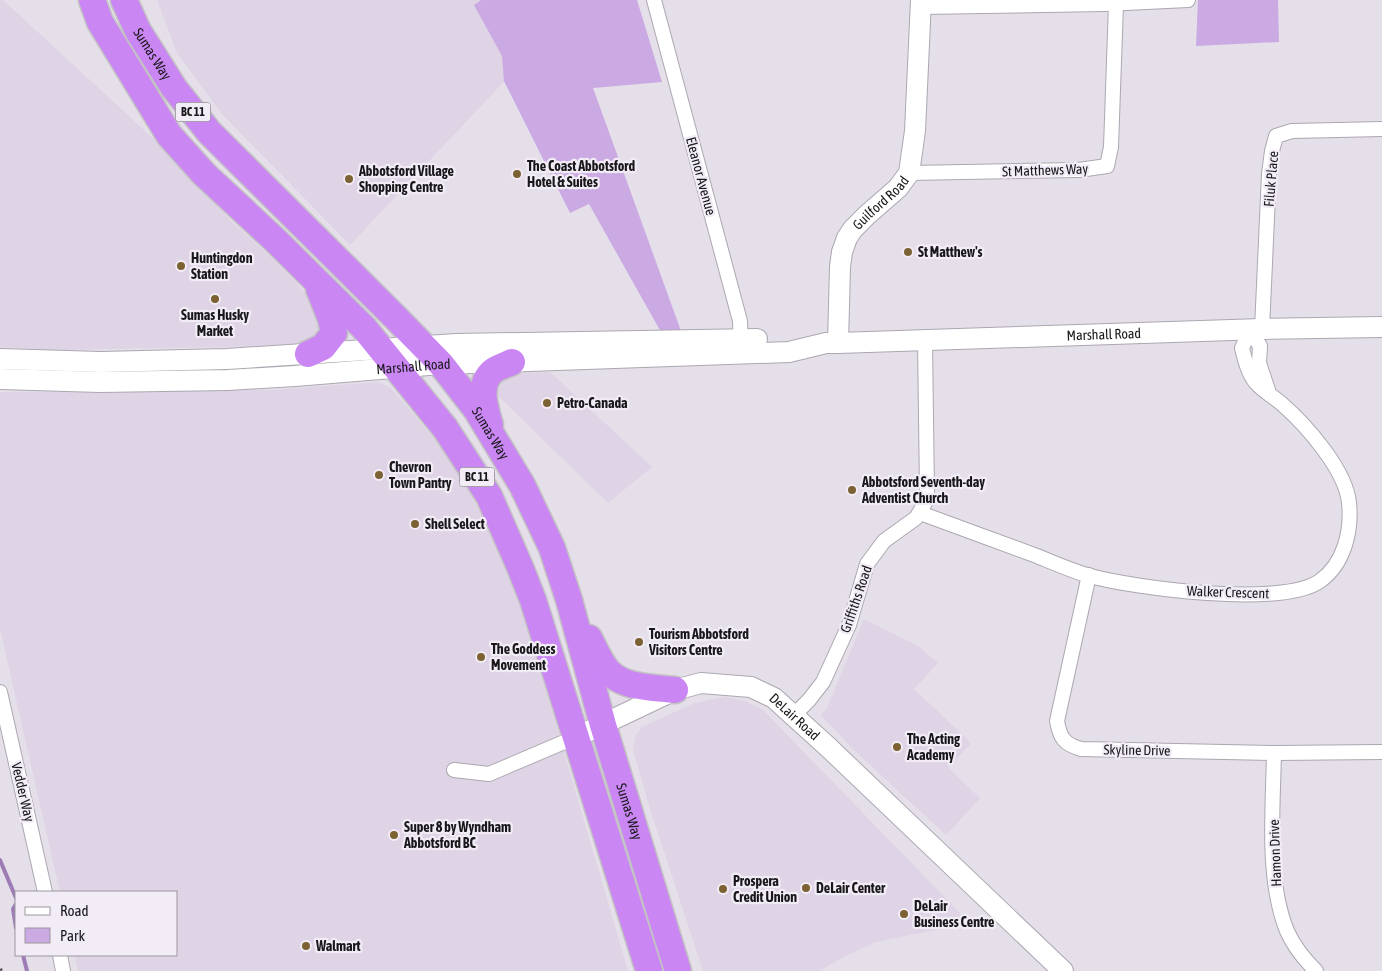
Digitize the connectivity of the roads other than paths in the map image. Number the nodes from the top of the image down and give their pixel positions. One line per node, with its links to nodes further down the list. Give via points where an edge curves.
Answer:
1 (71, 0): 8 (highway)
2 (124, 0): 9 (highway, Sumas Way / BC 11)
3 (144, 0): 9 (highway)
4 (654, 0): 17 (street, Eleanor Avenue, via 740,322)
5 (1188, 0): 7 (street)
6 (921, 4): 7 (street); 11 (main road, Guilford Road, via 915,131)
7 (1116, 4): 11 (street, St Matthews Way, via 1111,147 1107,166 1079,170)
8 (96, 11): 12 (highway, Sumas Way / BC 11, via 169,135 204,174)
9 (138, 31): 19 (highway, Sumas Way / BC 11, via 174,88 209,132)
10 (1382, 129): 14 (street, Filuk Place, via 1292,131 1276,136)
11 (909, 172): 16 (main road, Guilford Road, via 898,188 846,238)
12 (316, 282): 18 (highway, via 334,333 323,347); 21 (highway, Sumas Way / BC 11, via 364,328)
13 (1382, 328): 14 (main road, Marshall Road)
14 (1256, 329): 15 (main road, Marshall Road); 26 (street, Walker Crescent, via 1259,363 1269,393 1309,432 1336,467 1343,483 1349,502 1348,528 1344,550 1335,567 1320,582 1300,590 1267,595 1157,589)
15 (925, 341): 16 (main road, Marshall Road); 25 (street, via 927,493)
16 (832, 343): 17 (main road, Marshall Road, via 791,339)
17 (741, 346): 19 (main road, Marshall Road, via 540,342); 22 (main road, Marshall Road)
18 (308, 354): 20 (main road, Marshall Road, via 110,362); 21 (main road, Marshall Road)
19 (433, 355): 21 (main road, Marshall Road); 22 (main road, Marshall Road); 24 (highway, Sumas Way / BC 11)
20 (0, 359)
21 (388, 359): 23 (main road, Marshall Road, via 228,380 100,382); 27 (highway, Sumas Way / BC 11, via 444,428 489,496)
22 (512, 362): 24 (highway, via 493,371 486,381 483,402)
23 (0, 379)
24 (493, 436): 28 (highway, Sumas Way / BC 11, via 522,485 552,548)
25 (920, 513): 26 (street, Walker Crescent); 31 (street, Griffiths Road, via 884,541 867,564 848,625 823,682)
26 (1089, 576): 35 (street, Skyline Drive, via 1057,721 1060,734 1070,745 1081,748)
27 (533, 600): 32 (highway, via 561,634 583,704); 33 (highway, Sumas Way / BC 11)
28 (569, 600): 29 (highway, via 612,675 637,686); 32 (highway, Sumas Way / BC 11)
29 (675, 690): 31 (main road, DeLair Road, via 701,684 751,687 774,698); 32 (main road, DeLair Road)
30 (0, 692): 37 (street, Vedder Way)
31 (794, 715): 44 (main road, DeLair Road)
32 (603, 725): 33 (main road, DeLair Road); 38 (highway, Sumas Way / BC 11)
33 (576, 737): 36 (street, DeLair Road, via 489,774); 41 (highway, Sumas Way / BC 11)
34 (1382, 752): 35 (street, Skyline Drive)
35 (1274, 753): 45 (street, Hamon Drive, via 1273,861 1276,894 1288,932 1303,958)
36 (454, 770)
37 (46, 891)
38 (669, 942): 42 (highway, Sumas Way / BC 11); 43 (highway)
39 (60, 956): 40 (street)
40 (63, 971)
41 (649, 971)
42 (678, 971)
43 (686, 971)
44 (1063, 971)
45 (1316, 971)

